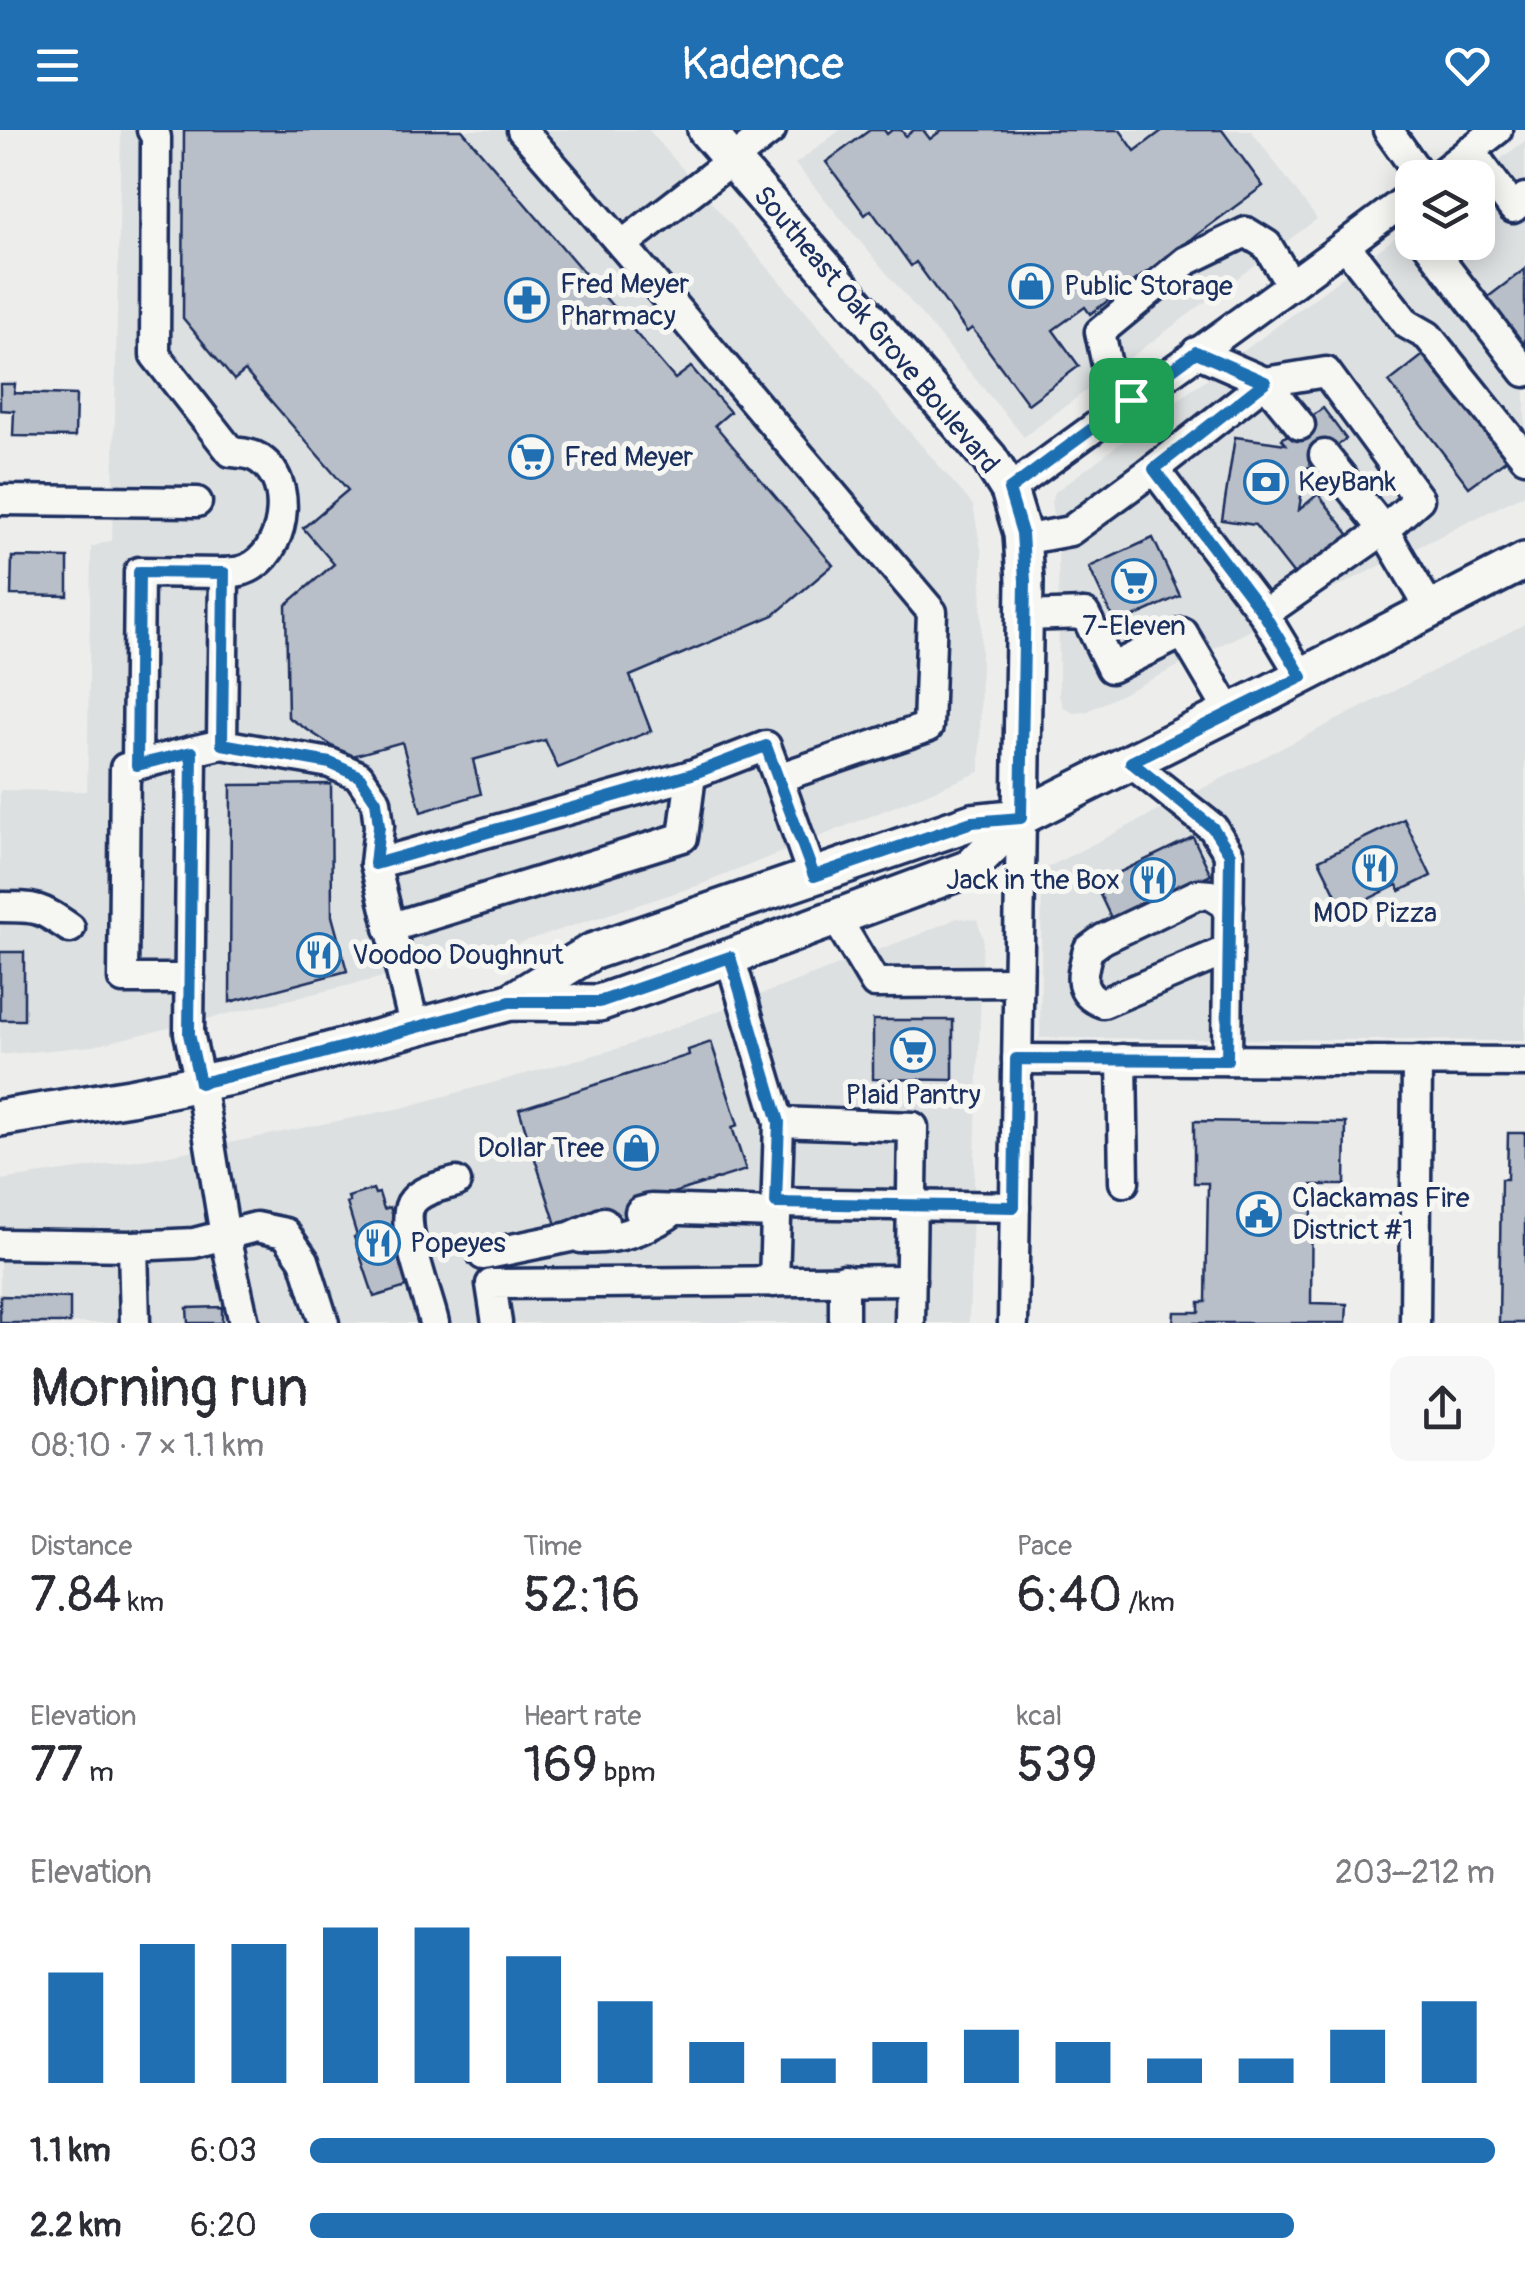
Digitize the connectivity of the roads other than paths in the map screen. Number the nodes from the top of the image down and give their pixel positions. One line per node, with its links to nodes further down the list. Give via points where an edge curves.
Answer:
1 (152, 130): 31 (street, via 155,355 231,452 254,456 272,470 281,494 281,522 271,546 243,572)
2 (522, 130): 13 (street)
3 (706, 130): 10 (main road, Southeast Oak Grove Boulevard)
4 (772, 130): 10 (street)
5 (1388, 130): 8 (street)
6 (1497, 130): 7 (street)
7 (1470, 150): 9 (street); 11 (street, via 1512,208)
8 (1409, 160)
9 (1458, 160)
10 (732, 161): 13 (street); 25 (main road, Southeast Oak Grove Boulevard, via 989,458)
11 (1525, 198)
12 (1395, 217): 14 (street)
13 (622, 245): 42 (street, via 932,612 928,726)
14 (1346, 246): 16 (street); 23 (street)
15 (1440, 260): 18 (street)
16 (1290, 285): 17 (street); 20 (street, via 1267,245 1246,232 1186,261 1100,332 1106,365)
17 (1196, 352): 19 (street); 20 (street)
18 (1525, 372)
19 (1265, 382): 21 (street); 24 (street); 28 (street, via 1326,372 1419,499)
20 (1131, 400): 25 (street)
21 (1300, 425)
22 (1324, 455): 28 (street)
23 (1525, 457)
24 (1154, 469): 29 (street, via 1070,531); 33 (street)
25 (1009, 490): 29 (main road, Southeast Oak Grove Boulevard)
26 (0, 500): 27 (street)
27 (196, 502)
28 (1384, 530): 32 (street); 33 (street)
29 (1022, 540): 34 (main road, Southeast Oak Grove Boulevard)
30 (1525, 561): 32 (main road)
31 (224, 573): 37 (street); 40 (street, via 139,572)
32 (1430, 610): 35 (main road)
33 (1264, 614): 35 (street)
34 (1024, 616): 36 (street, via 1085,614 1111,668 1184,633); 43 (main road, Southeast Oak Grove Boulevard)
35 (1302, 677): 36 (main road)
36 (1230, 713): 39 (main road)
37 (222, 744): 38 (street); 44 (street, via 330,763 359,776 376,801)
38 (192, 752): 40 (street); 53 (street)
39 (1131, 762): 43 (main road); 46 (street, via 1213,828 1230,854)
40 (131, 766): 53 (street, via 123,979)
41 (692, 774): 42 (street, via 766,746); 44 (street); 50 (street, via 683,836)
42 (778, 778): 45 (street)
43 (1021, 818): 45 (main road, via 972,822); 48 (main road, via 970,868); 54 (street, Southeast Oak Grove Boulevard)
44 (375, 864): 50 (street)
45 (814, 876): 55 (main road, via 590,952)
46 (1229, 906): 51 (street); 51 (street, via 1198,894 1103,940 1088,950 1084,989 1103,1003)
47 (0, 907): 49 (street, via 43,910)
48 (836, 918): 52 (main road); 54 (street, via 875,983)
49 (70, 928)
50 (389, 928): 56 (street)
51 (1228, 950): 59 (street)
52 (730, 957): 55 (main road, via 599,1002); 64 (street)
53 (190, 979): 62 (street, via 189,1034)
54 (1018, 982): 57 (street, Southeast Oak Grove Boulevard)
55 (510, 1002): 56 (main road)
56 (415, 1029): 62 (main road)
57 (1016, 1059): 58 (street); 68 (street, Southeast Oak Grove Boulevard)
58 (1122, 1060): 59 (street); 66 (street)
59 (1227, 1060): 60 (street)
60 (1416, 1061): 61 (street); 91 (street)
61 (1525, 1062)
62 (200, 1083): 63 (main road); 73 (street)
63 (0, 1118)
64 (779, 1122): 67 (street, via 914,1127); 69 (street)
65 (456, 1182): 86 (street, via 424,1192 406,1216)
66 (1124, 1182)
67 (912, 1206): 68 (street); 69 (street); 79 (street)
68 (1014, 1207): 90 (street, Southeast Oak Grove Boulevard)
69 (776, 1208): 70 (street); 80 (street)
70 (678, 1210): 71 (street); 74 (street, via 646,1229 600,1240)
71 (640, 1212)
72 (604, 1222): 74 (street)
73 (224, 1236): 76 (street); 81 (street); 85 (street, via 256,1227 285,1233 304,1260)
74 (570, 1237): 77 (street)
75 (0, 1244): 76 (street)
76 (133, 1246): 82 (street)
77 (483, 1255)
78 (844, 1279): 79 (street); 80 (street); 88 (street)
79 (911, 1280): 89 (street)
80 (774, 1282): 87 (street, via 491,1284)
81 (236, 1285): 83 (street); 84 (street)
82 (135, 1323)
83 (230, 1323)
84 (244, 1323)
85 (324, 1323)
86 (434, 1323)
87 (496, 1323)
88 (844, 1323)
89 (910, 1323)
90 (1013, 1323)
91 (1415, 1323)

